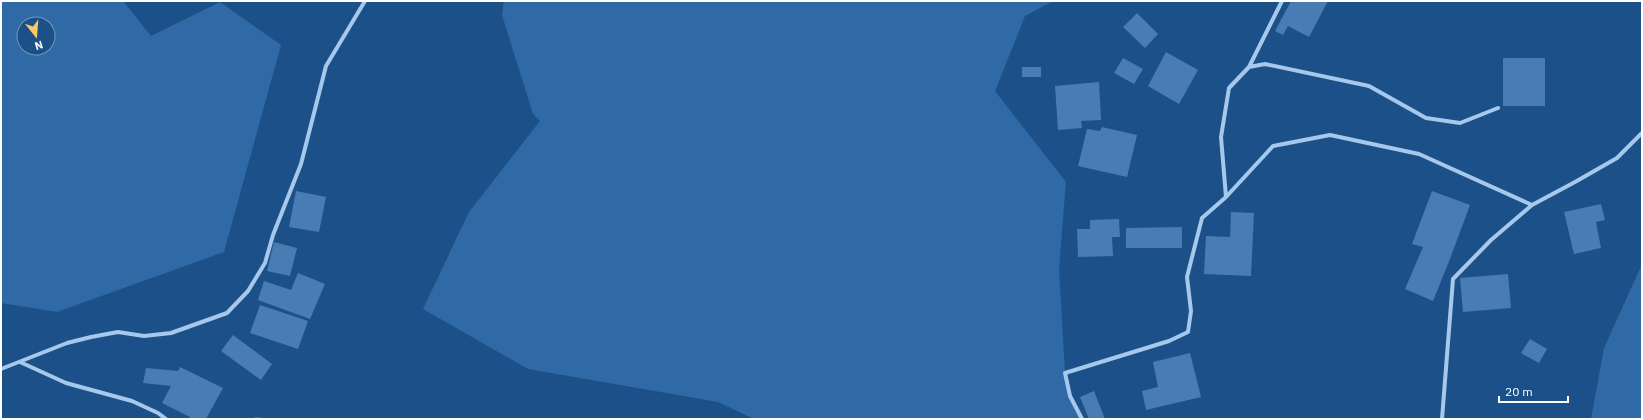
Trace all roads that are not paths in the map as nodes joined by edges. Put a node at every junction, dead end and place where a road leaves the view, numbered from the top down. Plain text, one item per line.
1 (364, 1) edge
2 (1282, 1) edge
3 (1249, 67) junction
4 (1498, 108) dead end
5 (1642, 133) edge
6 (1226, 197) junction
7 (1532, 205) junction
8 (20, 362) junction
9 (1, 369) edge
10 (166, 419) edge
11 (1082, 419) edge
12 (1442, 419) edge

1 - 8 street
2 - 3 street
3 - 4 street
3 - 6 street
5 - 7 street
6 - 7 street
6 - 11 street
7 - 12 street
8 - 9 street
8 - 10 street

